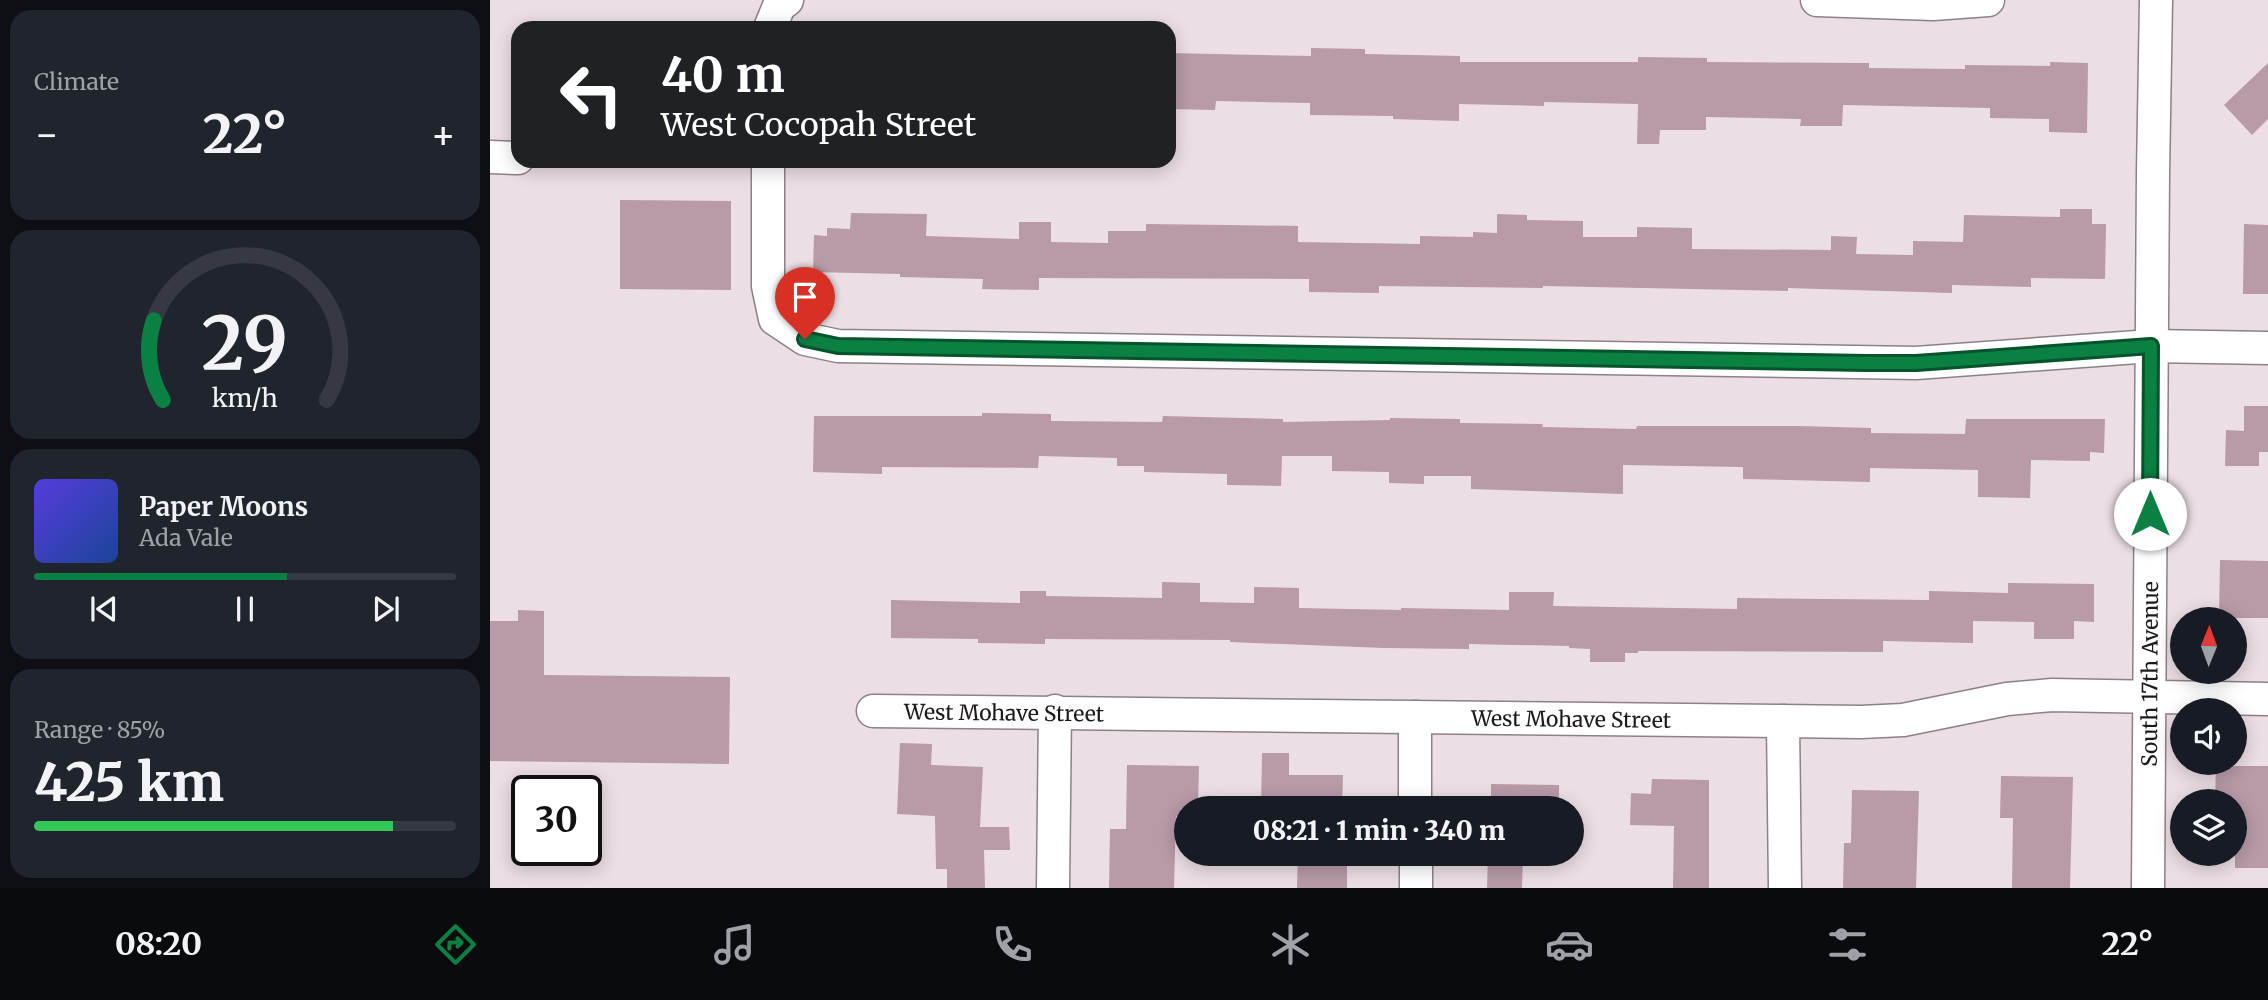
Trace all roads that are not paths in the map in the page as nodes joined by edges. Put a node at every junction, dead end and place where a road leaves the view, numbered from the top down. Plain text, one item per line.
1 (1817, 0) edge
2 (1987, 0) edge
3 (2157, 0) edge
4 (490, 157) edge
5 (511, 158) edge
6 (768, 168) edge
7 (2151, 346) junction
8 (2268, 348) edge
9 (2149, 696) junction
10 (2268, 699) edge
11 (873, 711) dead end
12 (1055, 711) junction
13 (1415, 717) junction
14 (1783, 721) junction
15 (1415, 796) edge
16 (1416, 866) edge
17 (1053, 888) edge
18 (1416, 888) edge
19 (1784, 888) edge
20 (2148, 888) edge

1 - 2 street
3 - 7 street, South 17th Avenue
4 - 5 street
6 - 7 street
7 - 8 street
7 - 9 street, South 17th Avenue
9 - 10 street, West Mohave Street
9 - 14 street, West Mohave Street
9 - 20 street, South 17th Avenue
11 - 12 street, West Mohave Street
12 - 13 street, West Mohave Street
12 - 17 street
13 - 14 street, West Mohave Street
13 - 15 street
14 - 19 street
16 - 18 street

